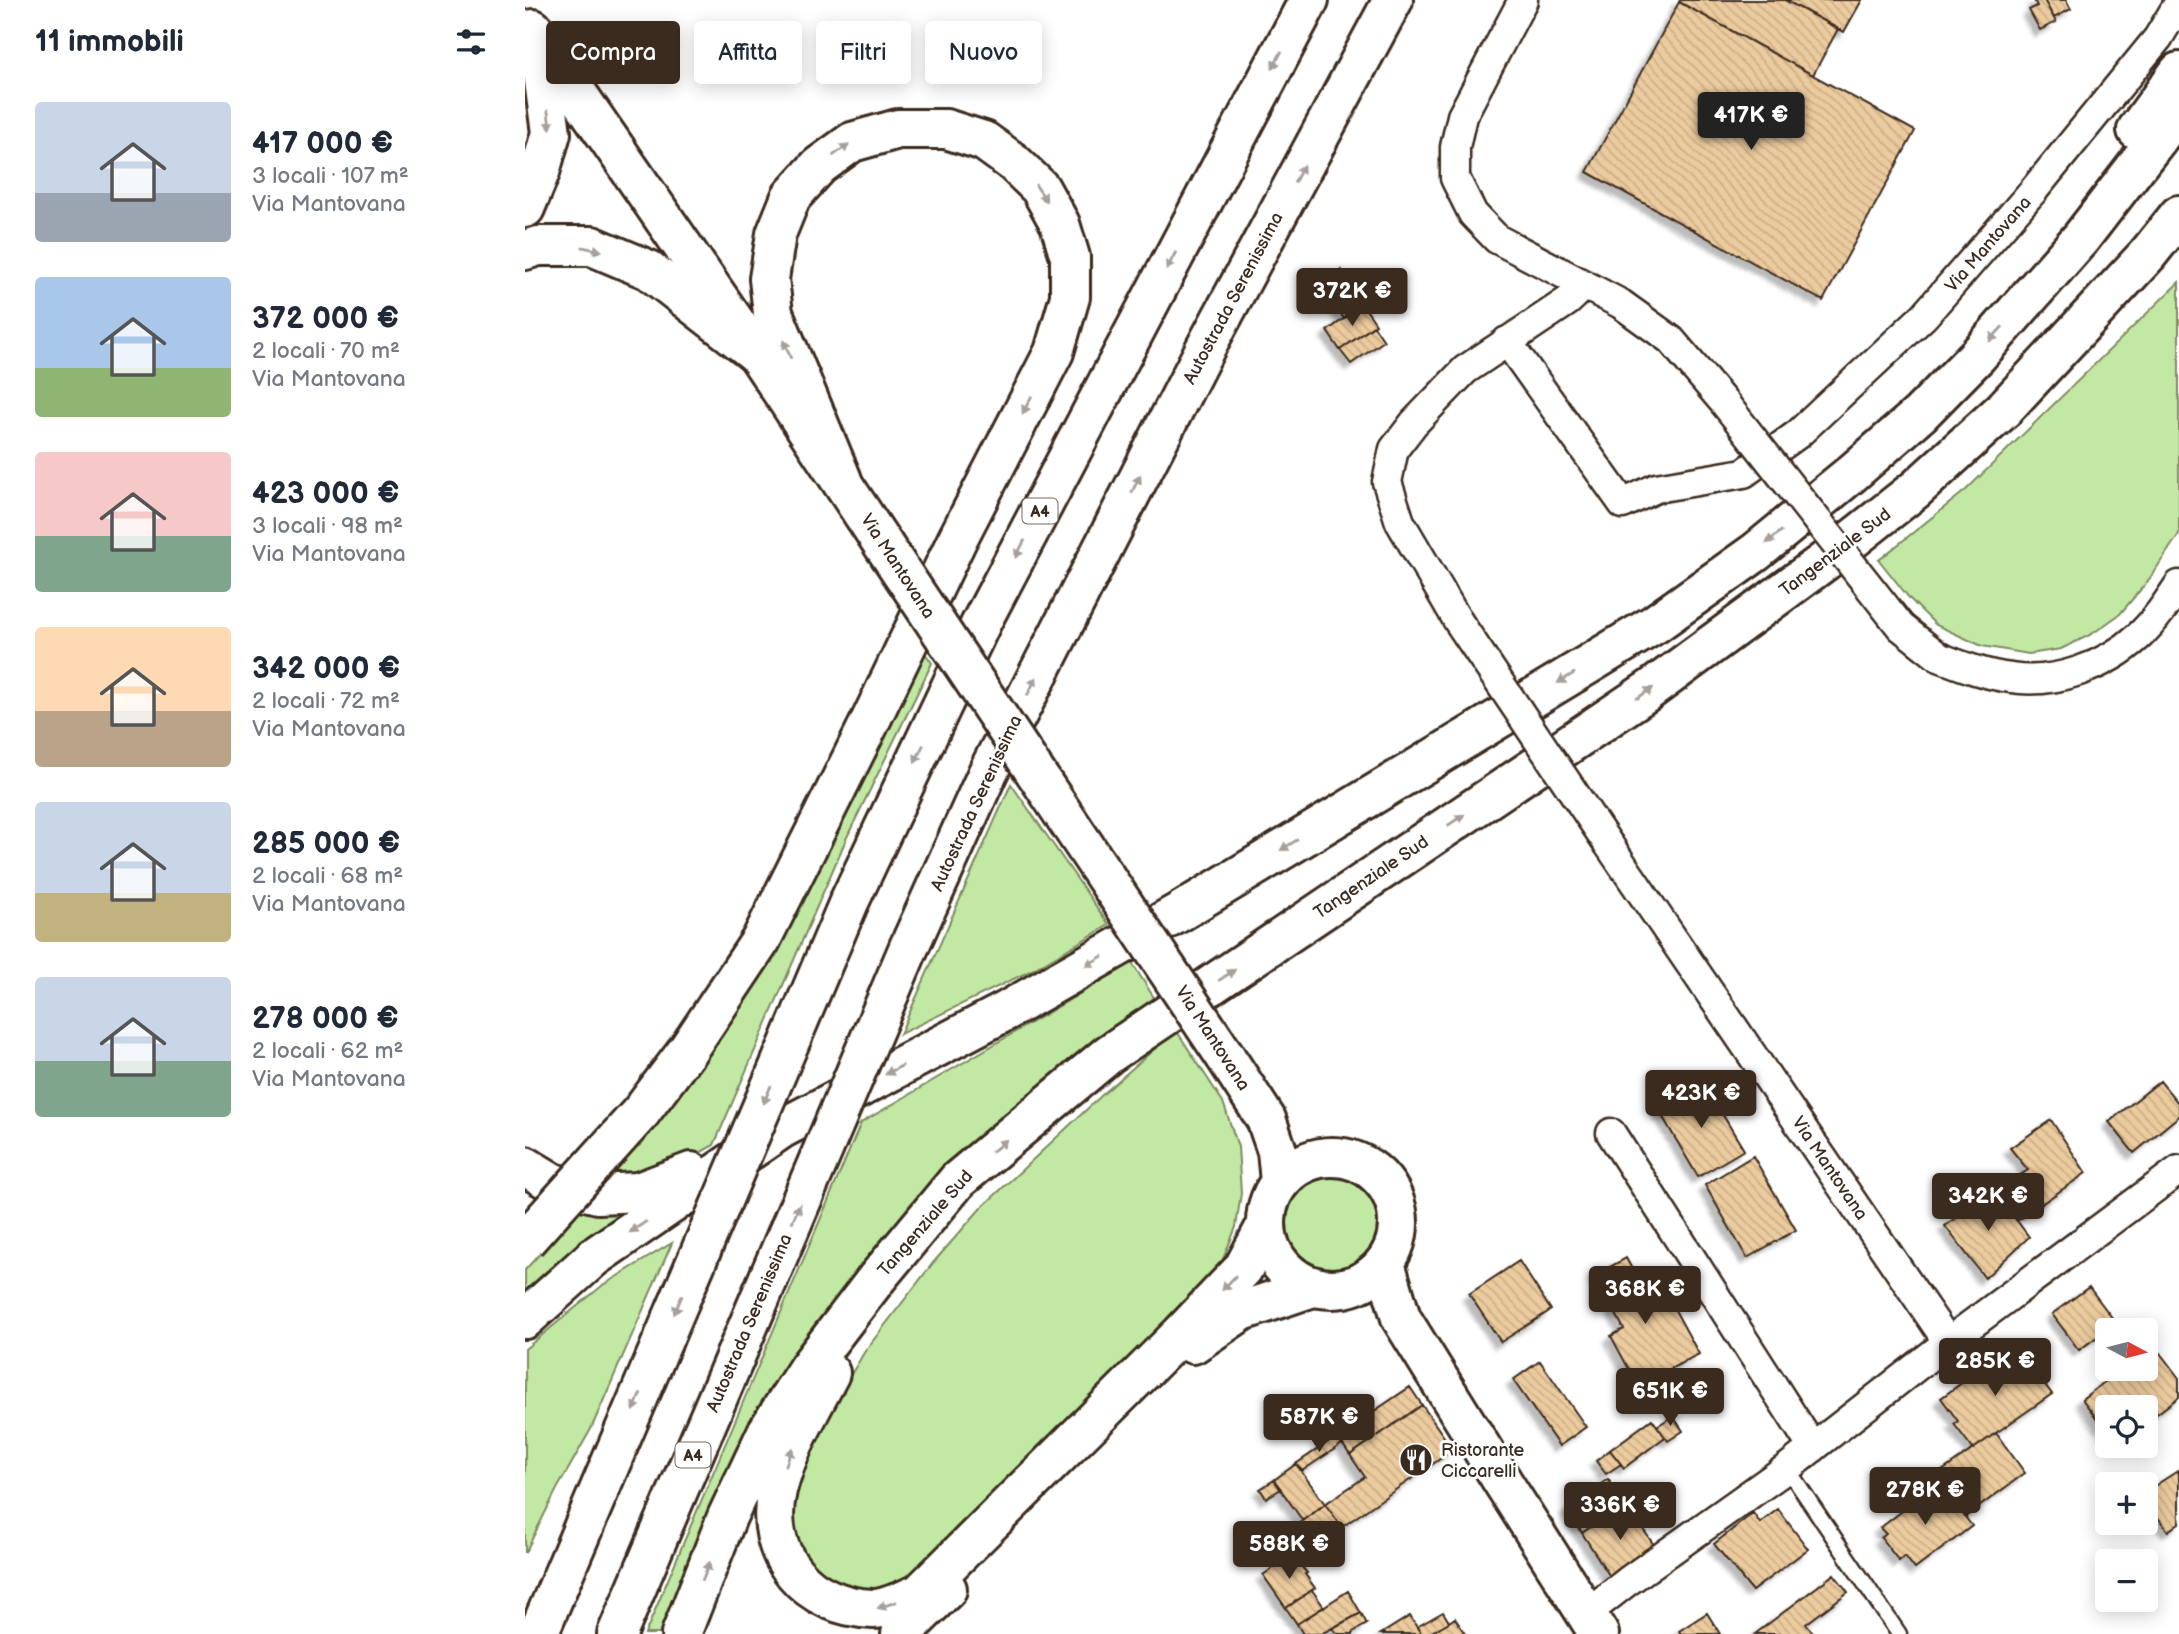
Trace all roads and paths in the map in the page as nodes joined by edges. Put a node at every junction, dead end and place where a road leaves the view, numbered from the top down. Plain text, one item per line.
1 (1310, 0) edge
2 (1393, 0) edge
3 (1523, 0) edge
4 (2179, 3) edge
5 (525, 18) edge
6 (525, 32) edge
7 (2179, 72) edge
8 (2179, 111) edge
9 (525, 208) edge
10 (2179, 215) edge
11 (525, 250) edge
12 (2179, 258) edge
13 (1585, 285) junction
14 (2025, 303) junction
15 (1507, 341) junction
16 (757, 354) junction
17 (842, 480) junction
18 (1916, 489) junction
19 (2179, 585) edge
20 (1266, 1119) junction
21 (781, 1129) junction
22 (1611, 1133) dead end
23 (1320, 1158) junction
24 (525, 1166) edge
25 (2179, 1170) edge
26 (1280, 1182) junction
27 (1266, 1226) junction
28 (525, 1241) edge
29 (1372, 1273) junction
30 (877, 1278) junction
31 (1313, 1287) junction
32 (525, 1319) edge
33 (1948, 1342) junction
34 (1813, 1448) junction
35 (1787, 1468) junction
36 (1593, 1624) edge
37 (538, 1634) edge
38 (617, 1634) edge
39 (681, 1634) edge
40 (901, 1634) edge
41 (1899, 1634) edge

1 -> 37 main road, A4, bridge
38 -> 2 main road, Autostrada Serenissima / A4, bridge
3 - 13 street
4 - 15 street, Via Mantovana
5 - 16 main road, Via Mantovana
6 -> 9 main road
7 - 14 main road
8 - 14 main road
10 - 18 main road, Tangenziale Sud
11 -> 16 main road
12 - 18 main road
13 - 15 street, Via Mantovana
13 - 19 street, bridge
14 -> 21 main road
15 - 33 street, Via Mantovana, bridge
16 - 17 main road, Via Mantovana
17 - 20 main road, Via Mantovana, bridge
17 -> 28 main road, bridge
30 -> 18 main road, Tangenziale Sud
20 - 23 main road, Via Mantovana
20 - 26 main road, Via Mantovana
21 - 24 main road
21 -> 32 main road
22 - 34 street
23 - 26 main road
23 - 29 main road, Via Mantovana
25 - 33 street
26 - 27 main road, Via Mantovana
27 -> 30 main road, Via Mantovana
27 - 31 main road
29 - 31 main road
29 - 36 main road
39 -> 30 main road, Tangenziale Sud
31 - 40 main road
33 - 34 street
34 - 35 street
35 - 36 street
35 - 41 lane

